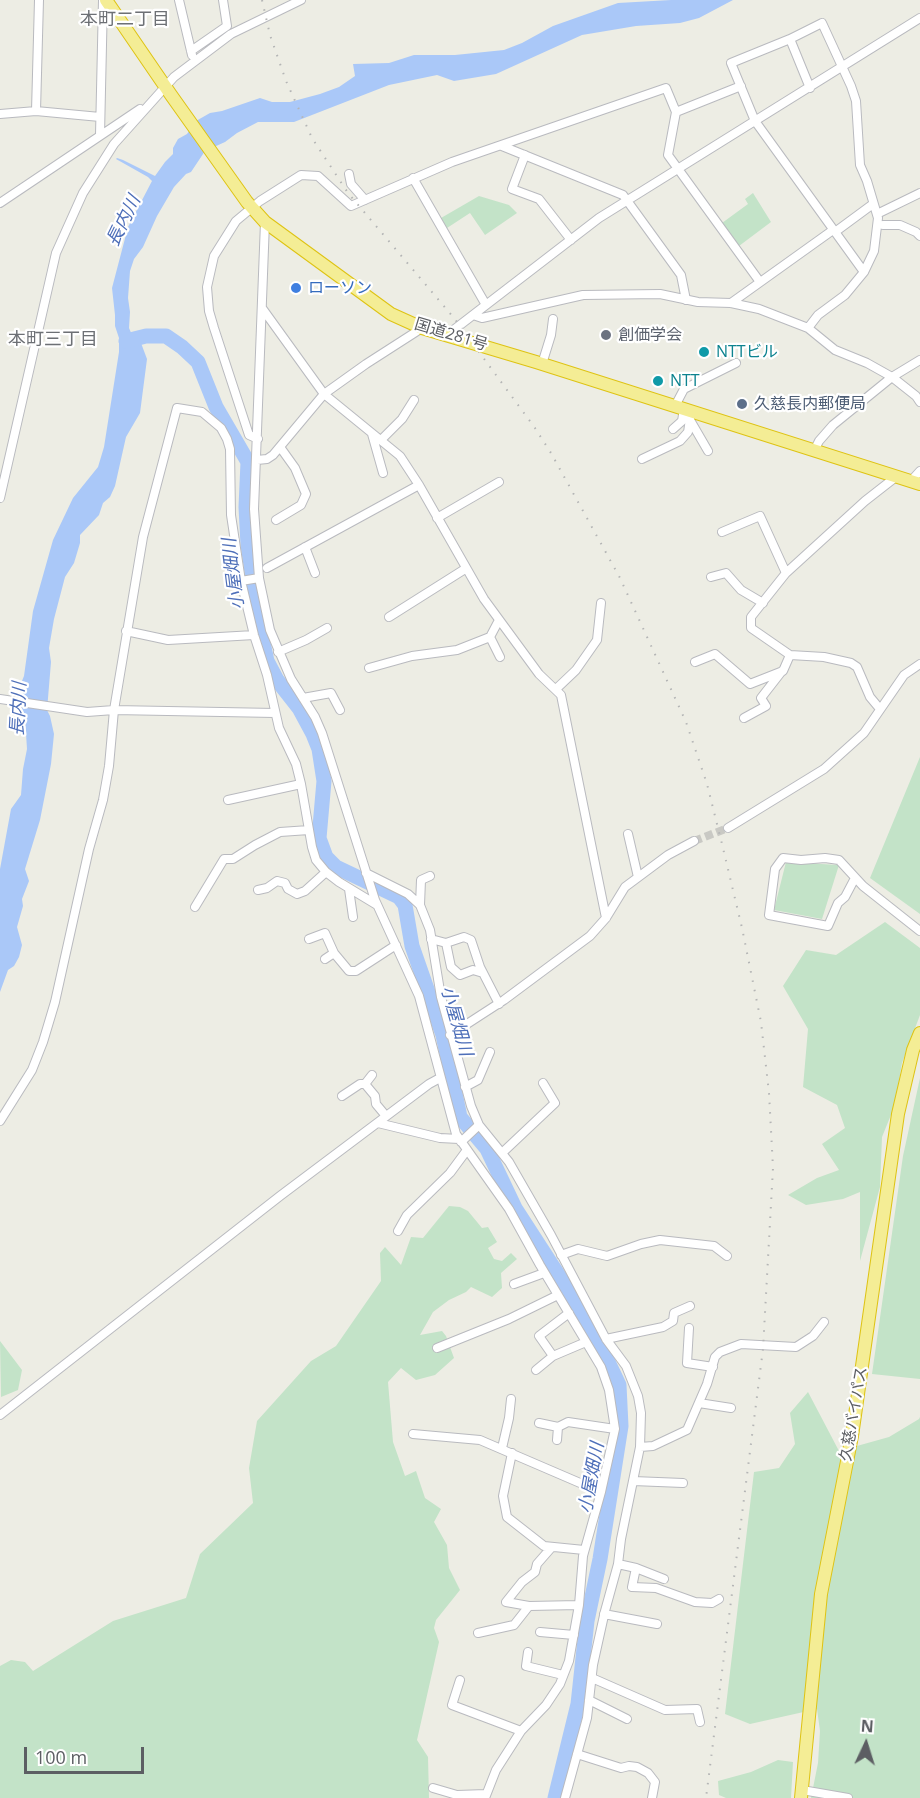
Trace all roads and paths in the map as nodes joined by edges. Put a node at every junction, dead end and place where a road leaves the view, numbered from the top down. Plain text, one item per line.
1 (39, 0) edge
2 (105, 0) edge
3 (179, 0) edge
4 (223, 0) edge
5 (301, 0) edge
6 (920, 18) edge
7 (790, 39) junction
8 (191, 51) junction
9 (194, 61) junction
10 (841, 68) junction
11 (741, 86) junction
12 (810, 88) junction
13 (168, 91) junction
14 (150, 102) junction
15 (36, 111) junction
16 (676, 112) junction
17 (0, 114) edge
18 (100, 117) junction
19 (755, 121) junction
20 (100, 135) junction
21 (502, 146) junction
22 (525, 155) junction
23 (679, 168) junction
24 (348, 174) dead end
25 (413, 178) junction
26 (920, 193) edge
27 (365, 200) junction
28 (627, 201) junction
29 (0, 203) edge
30 (873, 204) junction
31 (249, 205) junction
32 (877, 214) junction
33 (265, 222) junction
34 (883, 225) dead end
35 (834, 231) junction
36 (920, 236) edge
37 (571, 240) junction
38 (864, 272) junction
39 (760, 282) junction
40 (686, 300) junction
41 (731, 303) junction
42 (486, 305) junction
43 (262, 308) junction
44 (473, 315) junction
45 (553, 319) dead end
46 (422, 328) junction
47 (808, 328) junction
48 (447, 335) junction
49 (920, 360) edge
50 (736, 363) dead end
51 (542, 364) junction
52 (892, 377) junction
53 (324, 394) junction
54 (414, 400) dead end
55 (920, 402) edge
56 (683, 411) junction
57 (673, 429) dead end
58 (372, 434) junction
59 (258, 439) junction
60 (381, 440) junction
61 (280, 447) junction
62 (814, 451) junction
63 (708, 452) dead end
64 (642, 459) dead end
65 (257, 460) junction
66 (383, 473) dead end
67 (897, 476) junction
68 (917, 479) edge
69 (499, 482) dead end
70 (419, 484) junction
71 (0, 498) edge
72 (437, 518) junction
73 (276, 520) dead end
74 (722, 532) dead end
75 (304, 547) junction
76 (267, 568) dead end
77 (465, 569) junction
78 (315, 573) dead end
79 (786, 573) junction
80 (711, 578) dead end
81 (257, 579) junction
82 (242, 581) junction
83 (601, 603) dead end
84 (763, 603) junction
85 (389, 617) dead end
86 (499, 620) junction
87 (327, 628) dead end
88 (126, 631) junction
89 (254, 635) junction
90 (490, 637) junction
91 (278, 652) junction
92 (790, 654) junction
93 (500, 657) dead end
94 (695, 662) dead end
95 (920, 664) edge
96 (369, 668) dead end
97 (783, 670) junction
98 (556, 689) junction
99 (303, 698) junction
100 (0, 699) edge
101 (880, 709) junction
102 (114, 710) junction
103 (340, 710) dead end
104 (275, 713) junction
105 (744, 718) dead end
106 (301, 784) junction
107 (228, 800) dead end
108 (729, 828) tunnel mouth
109 (309, 830) junction
110 (628, 834) dead end
111 (694, 841) tunnel mouth
112 (326, 872) junction
113 (367, 875) junction
114 (430, 876) dead end
115 (638, 877) junction
116 (855, 878) junction
117 (350, 889) junction
118 (258, 890) dead end
119 (376, 902) junction
120 (420, 905) junction
121 (195, 907) dead end
122 (353, 917) dead end
123 (606, 918) junction
124 (920, 931) edge
125 (309, 939) dead end
126 (431, 939) junction
127 (446, 943) junction
128 (396, 945) junction
129 (334, 953) junction
130 (325, 959) dead end
131 (483, 973) junction
132 (498, 1004) junction
133 (920, 1033) edge
134 (450, 1035) junction
135 (490, 1052) dead end
136 (372, 1075) dead end
137 (440, 1078) junction
138 (543, 1083) dead end
139 (365, 1084) junction
140 (465, 1087) junction
141 (342, 1096) dead end
142 (386, 1116) junction
143 (0, 1122) edge
144 (378, 1123) junction
145 (478, 1127) junction
146 (462, 1140) junction
147 (467, 1150) junction
148 (502, 1153) junction
149 (398, 1231) dead end
150 (561, 1255) junction
151 (727, 1256) dead end
152 (544, 1273) junction
153 (514, 1284) dead end
154 (558, 1295) junction
155 (690, 1306) dead end
156 (569, 1313) junction
157 (824, 1322) dead end
158 (689, 1328) dead end
159 (606, 1339) junction
160 (586, 1342) junction
161 (437, 1348) dead end
162 (552, 1356) junction
163 (713, 1367) junction
164 (536, 1370) dead end
165 (511, 1400) dead end
166 (699, 1403) junction
167 (731, 1408) dead end
168 (0, 1415) edge
169 (539, 1423) dead end
170 (558, 1427) junction
171 (615, 1429) junction
172 (412, 1434) dead end
173 (557, 1440) dead end
174 (640, 1447) junction
175 (502, 1448) junction
176 (512, 1453) junction
177 (633, 1481) junction
178 (683, 1484) dead end
179 (601, 1492) junction
180 (551, 1548) junction
181 (584, 1550) junction
182 (618, 1564) junction
183 (636, 1568) junction
184 (663, 1580) dead end
185 (719, 1599) dead end
186 (579, 1605) junction
187 (529, 1606) junction
188 (604, 1614) junction
189 (657, 1623) dead end
190 (540, 1632) dead end
191 (478, 1633) dead end
192 (574, 1635) junction
193 (528, 1652) dead end
194 (563, 1675) junction
195 (592, 1678) junction
196 (460, 1680) dead end
197 (589, 1700) junction
198 (627, 1719) dead end
199 (700, 1722) dead end
200 (521, 1731) junction
201 (577, 1754) junction
202 (433, 1788) dead end
203 (802, 1794) edge
204 (485, 1796) edge
205 (565, 1798) edge
206 (652, 1798) edge
207 (848, 1798) edge

1 - 15 street
2 - 13 highway, 国道281号
2 - 18 street
3 - 8 street
4 - 8 street
5 - 9 street
6 - 10 street
7 - 10 street
7 - 11 street
7 - 12 street
8 - 9 street
9 - 13 street
10 - 12 street
10 - 30 street
11 - 16 street
11 - 19 street
12 - 19 street
13 - 14 street
13 - 31 highway, 国道281号
14 - 20 street
14 - 71 street
15 - 17 street
15 - 18 street
16 - 21 street
16 - 23 street
18 - 20 street
19 - 23 street
19 - 35 street
20 - 29 street
21 - 22 street
21 - 25 street
22 - 28 street
22 - 37 street
23 - 28 street
23 - 39 street
24 - 27 street
25 - 27 street
25 - 42 street
26 - 32 street
27 - 31 street
28 - 37 street
28 - 40 street
30 - 32 street
30 - 35 street
31 - 33 highway, 国道281号
31 - 59 street
32 - 38 street
33 - 43 street
33 - 46 highway, 国道281号
34 - 36 street
35 - 38 street
35 - 39 street
37 - 42 street
38 - 47 street
39 - 41 street
40 - 41 street
40 - 44 street
41 - 47 street
42 - 44 street
43 - 53 street
43 - 59 street
44 - 48 street
45 - 51 street
46 - 48 highway, 国道281号
46 - 53 street
47 - 52 street
48 - 51 highway, 国道281号
49 - 52 street
50 - 56 street
51 - 56 highway, 国道281号
52 - 55 street
52 - 62 street
53 - 58 street
53 - 61 street
54 - 60 street
56 - 57 street
56 - 62 highway, 国道281号
56 - 63 street
56 - 64 street
58 - 60 street
58 - 66 street
59 - 65 street
60 - 70 street
61 - 65 street
61 - 73 street
62 - 67 highway, 国道281号
65 - 81 street
67 - 68 highway, 国道281号
67 - 79 street
69 - 72 street
70 - 72 street
70 - 75 street
72 - 77 street
74 - 79 street
75 - 76 street
75 - 78 street
77 - 85 street
77 - 86 street
79 - 84 street
80 - 84 street
81 - 82 street
81 - 91 street
82 - 88 street
82 - 89 street
83 - 98 street
84 - 92 street
86 - 90 street
86 - 98 street
87 - 91 street
88 - 89 street
88 - 102 street
89 - 104 street
90 - 93 street
90 - 96 street
91 - 99 street
92 - 97 street
92 - 101 street
94 - 97 street
95 - 101 street
97 - 105 street
98 - 123 street
99 - 103 street
99 - 113 street
100 - 102 street
101 - 108 street
102 - 104 street
102 - 143 street
104 - 106 street
106 - 107 street
106 - 109 street
109 - 112 street
109 - 121 street
110 - 115 street
111 - 115 street
112 - 117 street
112 - 118 street
113 - 119 street
113 - 120 street
114 - 120 street
115 - 123 street
116 - 116 street
116 - 124 street
117 - 119 street
117 - 122 street
119 - 128 street
120 - 126 street
123 - 132 street
125 - 129 street
126 - 127 street
126 - 134 street
127 - 131 street
127 - 131 street
128 - 129 street
128 - 137 street
129 - 130 street
131 - 132 street
132 - 134 street
133 - 203 highway, 久慈バイパス
134 - 140 street
135 - 140 street
136 - 139 street
137 - 142 street
137 - 146 street
138 - 148 street
139 - 141 street
139 - 142 street
140 - 145 street
142 - 144 street
144 - 146 street
144 - 168 street
145 - 146 street
145 - 148 street
146 - 147 street
147 - 149 street
147 - 152 street
148 - 150 street
150 - 151 street
150 - 159 street
152 - 153 street
152 - 154 street
154 - 156 street
154 - 161 street
155 - 159 street
156 - 160 street
156 - 162 street
157 - 163 street
158 - 163 street
159 - 174 street
160 - 162 street
160 - 171 street
162 - 164 street
163 - 166 street
165 - 175 street
166 - 167 street
166 - 174 street
169 - 170 street
170 - 171 street
170 - 173 street
171 - 179 street
172 - 175 street
174 - 177 street
175 - 176 street
176 - 179 street
176 - 180 street
177 - 178 street
177 - 182 street
179 - 181 street
180 - 181 street
180 - 187 street
181 - 186 street
182 - 183 street
182 - 188 street
183 - 184 street
183 - 185 street
186 - 187 street
186 - 192 street
187 - 191 street
188 - 189 street
188 - 195 street
190 - 192 street
192 - 194 street
193 - 194 street
194 - 200 street
195 - 197 street
195 - 199 street
196 - 200 street
197 - 198 street
197 - 201 street
200 - 204 street
201 - 205 street
201 - 206 street
202 - 204 street
203 - 207 street

